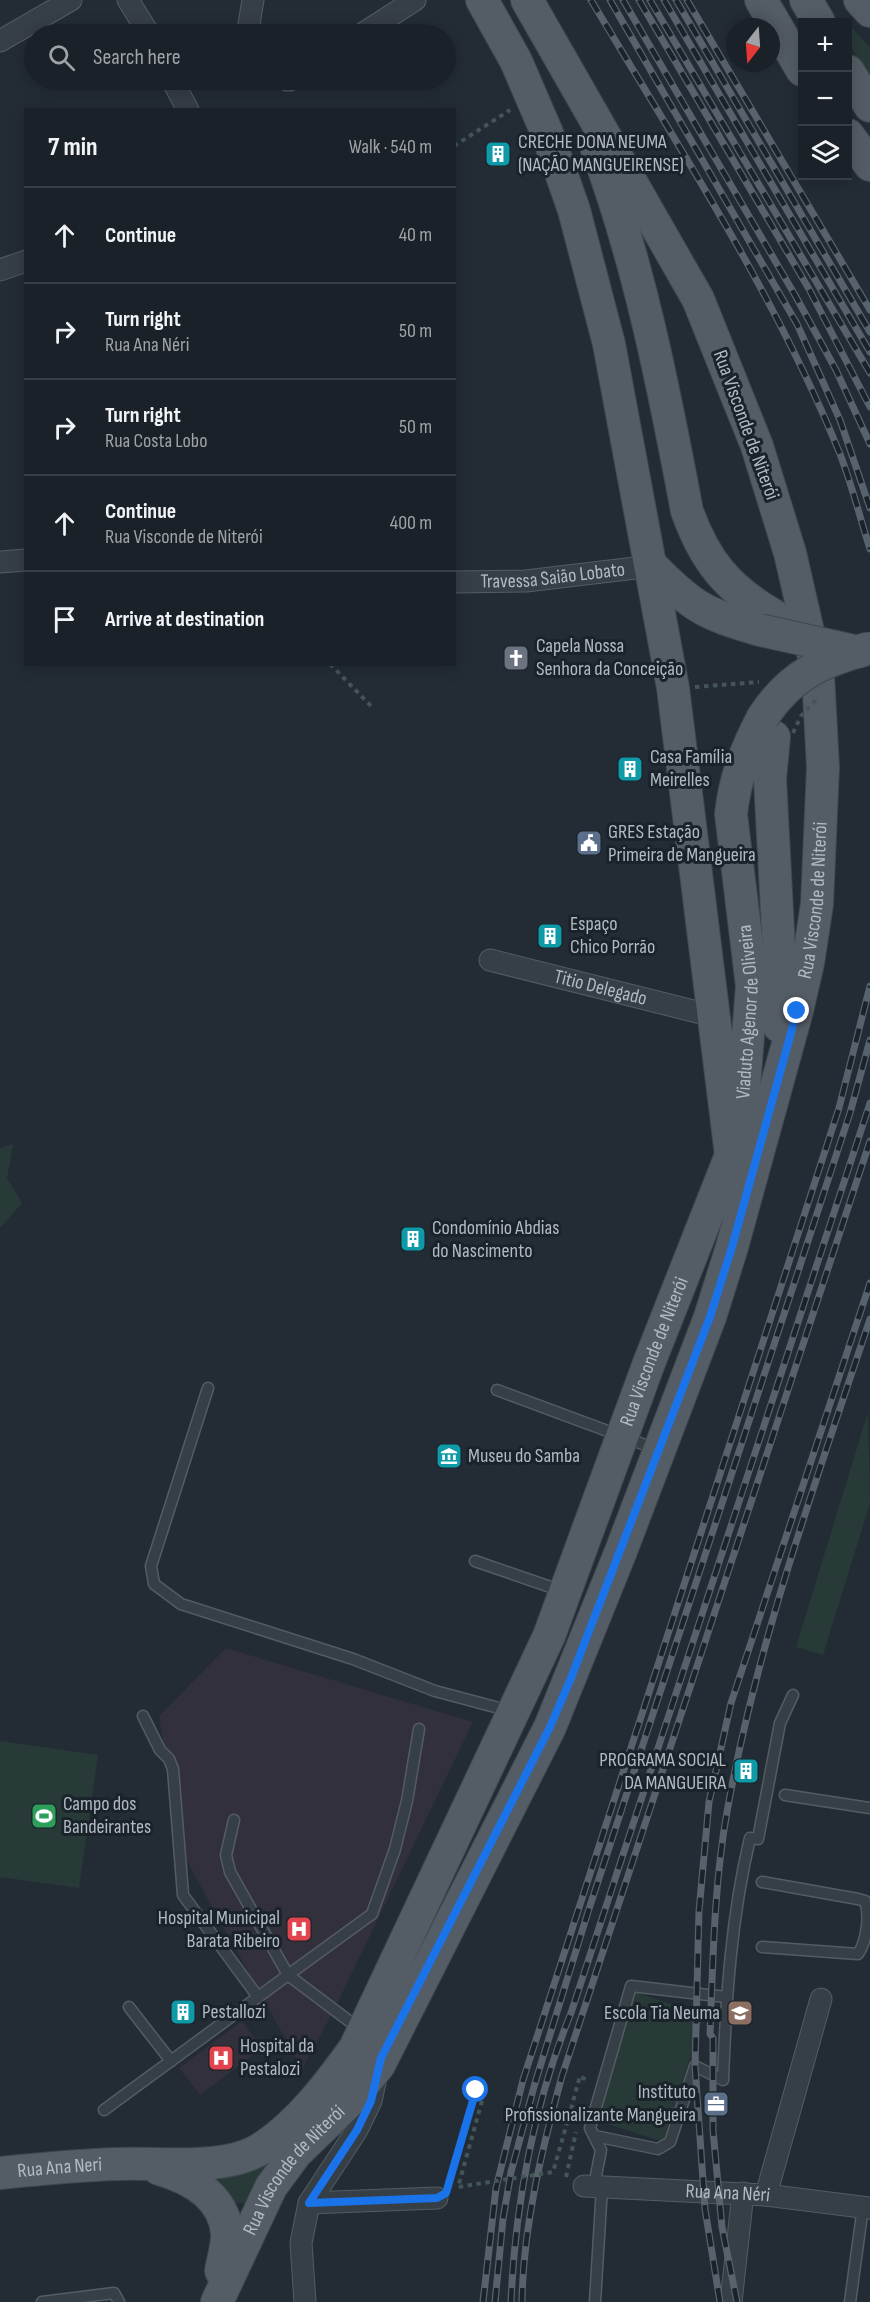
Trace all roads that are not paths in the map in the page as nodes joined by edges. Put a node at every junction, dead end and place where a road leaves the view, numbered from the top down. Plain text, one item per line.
1 (71, 0) edge
2 (128, 0) edge
3 (253, 0) edge
4 (415, 0) edge
5 (482, 0) edge
6 (526, 0) edge
7 (761, 0) edge
8 (806, 0) edge
9 (860, 0) edge
10 (870, 11) edge
11 (817, 18) edge
12 (29, 24) edge
13 (143, 24) edge
14 (249, 24) edge
15 (378, 24) edge
16 (24, 27) edge
17 (0, 41) edge
18 (798, 63) edge
19 (849, 72) edge
20 (572, 82) junction
21 (177, 90) edge
22 (870, 106) edge
23 (187, 108) edge
24 (852, 140) edge
25 (870, 165) edge
26 (24, 262) edge
27 (0, 270) edge
28 (24, 560) edge
29 (0, 562) edge
30 (652, 566) junction
31 (456, 582) edge
32 (870, 646) edge
33 (870, 655) edge
34 (870, 660) edge
35 (490, 960) dead end
36 (713, 1016) junction
37 (776, 1089) junction
38 (731, 1155) junction
39 (208, 1388) dead end
40 (497, 1390) dead end
41 (622, 1438) junction
42 (659, 1450) junction
43 (475, 1561) dead end
44 (565, 1592) junction
45 (538, 1660) junction
46 (571, 1678) junction
47 (793, 1695) dead end
48 (513, 1712) junction
49 (143, 1716) dead end
50 (550, 1727) junction
51 (419, 1729) dead end
52 (785, 1795) dead end
53 (870, 1808) edge
54 (234, 1820) dead end
55 (762, 1882) dead end
56 (868, 1932) edge
57 (762, 1947) dead end
58 (288, 1975) junction
59 (258, 1997) junction
60 (726, 1997) junction
61 (821, 1999) dead end
62 (129, 2007) dead end
63 (376, 2043) junction
64 (171, 2061) junction
65 (104, 2110) dead end
66 (595, 2136) junction
67 (119, 2164) junction
68 (0, 2174) edge
69 (593, 2186) junction
70 (743, 2193) junction
71 (766, 2195) junction
72 (437, 2198) road end
73 (309, 2203) junction
74 (866, 2207) edge
75 (42, 2302) edge
76 (119, 2302) edge
77 (216, 2302) edge
78 (305, 2302) edge
79 (595, 2302) edge
80 (731, 2302) edge
81 (850, 2302) edge

1 - 12 street
2 - 13 street
3 - 14 street
4 - 15 street
5 - 30 main road, Rua Visconde de Niterói
6 - 20 main road, Rua Visconde de Niterói
7 - 18 main road
8 - 11 main road
9 - 10 main road
16 - 17 street
19 - 22 main road
20 - 32 main road
20 - 37 main road, Rua Visconde de Niterói
21 - 23 street
24 - 25 main road
26 - 27 street
28 - 29 street
30 - 31 street, Travessa Saião Lobato
30 - 33 main road, bridge
30 - 36 main road, Rua Visconde de Niterói
32 - 38 main road, Viaduto Agenor de Oliveira, bridge
34 - 37 main road, Viaduto Agenor de Oliveira
35 - 36 street, Titio Delegado
36 - 38 main road, Rua Visconde de Niterói
37 - 42 main road, Rua Visconde de Niterói
38 - 41 main road, Rua Visconde de Niterói
39 - 48 lane
40 - 41 lane
41 - 42 lane
41 - 44 main road, Rua Visconde de Niterói
42 - 46 main road, Rua Visconde de Niterói
43 - 44 lane
44 - 45 main road, Rua Visconde de Niterói
45 - 46 main road
45 - 48 main road, Rua Visconde de Niterói
46 - 50 main road, Rua Visconde de Niterói
47 - 60 lane
48 - 50 main road
48 - 63 main road, Rua Visconde de Niterói
49 - 59 lane
50 - 63 main road, Rua Visconde de Niterói
51 - 58 lane
52 - 53 lane
54 - 58 lane
55 - 56 lane
56 - 57 lane
58 - 59 lane
58 - 63 lane
59 - 64 lane
60 - 66 lane
60 - 66 lane
61 - 71 street
62 - 64 lane
63 - 67 main road, Rua Visconde de Niterói
63 - 73 street
63 - 77 main road, Rua Visconde de Niterói
64 - 65 lane
66 - 69 lane
67 - 68 main road, Rua Ana Neri
67 - 77 main road
69 - 70 street, Rua Ana Néri
69 - 79 lane
70 - 71 street, Rua Ana Néri
70 - 80 street
71 - 74 street, Rua Ana Néri
72 - 73 street
73 - 78 street
74 - 81 lane
75 - 76 lane

